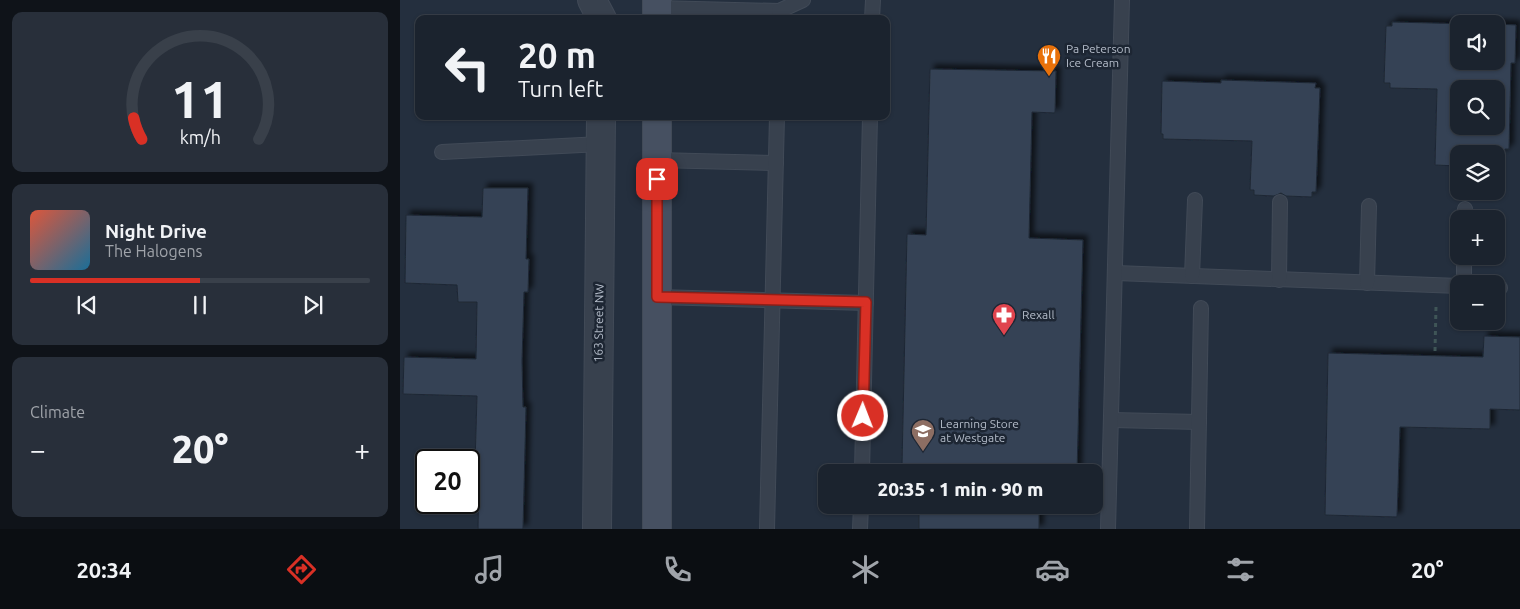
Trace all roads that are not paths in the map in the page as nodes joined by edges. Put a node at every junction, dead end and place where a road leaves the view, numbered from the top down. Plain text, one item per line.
1 (592, 0) edge
2 (803, 0) edge
3 (873, 0) edge
4 (1122, 0) edge
5 (657, 5) edge
6 (600, 15) edge
7 (779, 15) edge
8 (872, 15) edge
9 (602, 120) edge
10 (657, 120) edge
11 (777, 120) edge
12 (870, 120) edge
13 (601, 144) junction
14 (442, 152) dead end
15 (657, 160) junction
16 (776, 163) junction
17 (1195, 200) dead end
18 (1280, 202) dead end
19 (1369, 206) dead end
20 (1116, 273) junction
21 (1192, 276) junction
22 (1279, 280) junction
23 (1367, 283) junction
24 (1450, 286) edge
25 (657, 297) junction
26 (773, 300) junction
27 (866, 302) junction
28 (1201, 308) dead end
29 (1112, 420) junction
30 (1199, 422) junction
31 (862, 464) edge
32 (861, 514) edge
33 (597, 529) edge
34 (657, 529) edge
35 (767, 529) edge
36 (860, 529) edge
37 (1108, 529) edge
38 (1197, 529) edge

1 - 6 street
2 - 7 lane
3 - 8 lane
4 - 20 lane
5 - 7 lane
9 - 13 street, 163 Street NW
10 - 15 main road
11 - 16 lane
12 - 27 lane
13 - 14 lane
13 - 33 street, 163 Street NW
15 - 16 lane
15 - 25 main road
16 - 26 lane
17 - 21 lane
18 - 22 lane
19 - 23 lane
20 - 21 lane
20 - 29 lane
21 - 22 lane
22 - 23 lane
23 - 24 lane
25 - 26 lane
25 - 34 main road
26 - 27 lane
26 - 35 lane
27 - 31 lane
28 - 30 lane
29 - 30 lane
29 - 37 lane
30 - 38 lane
32 - 36 lane

